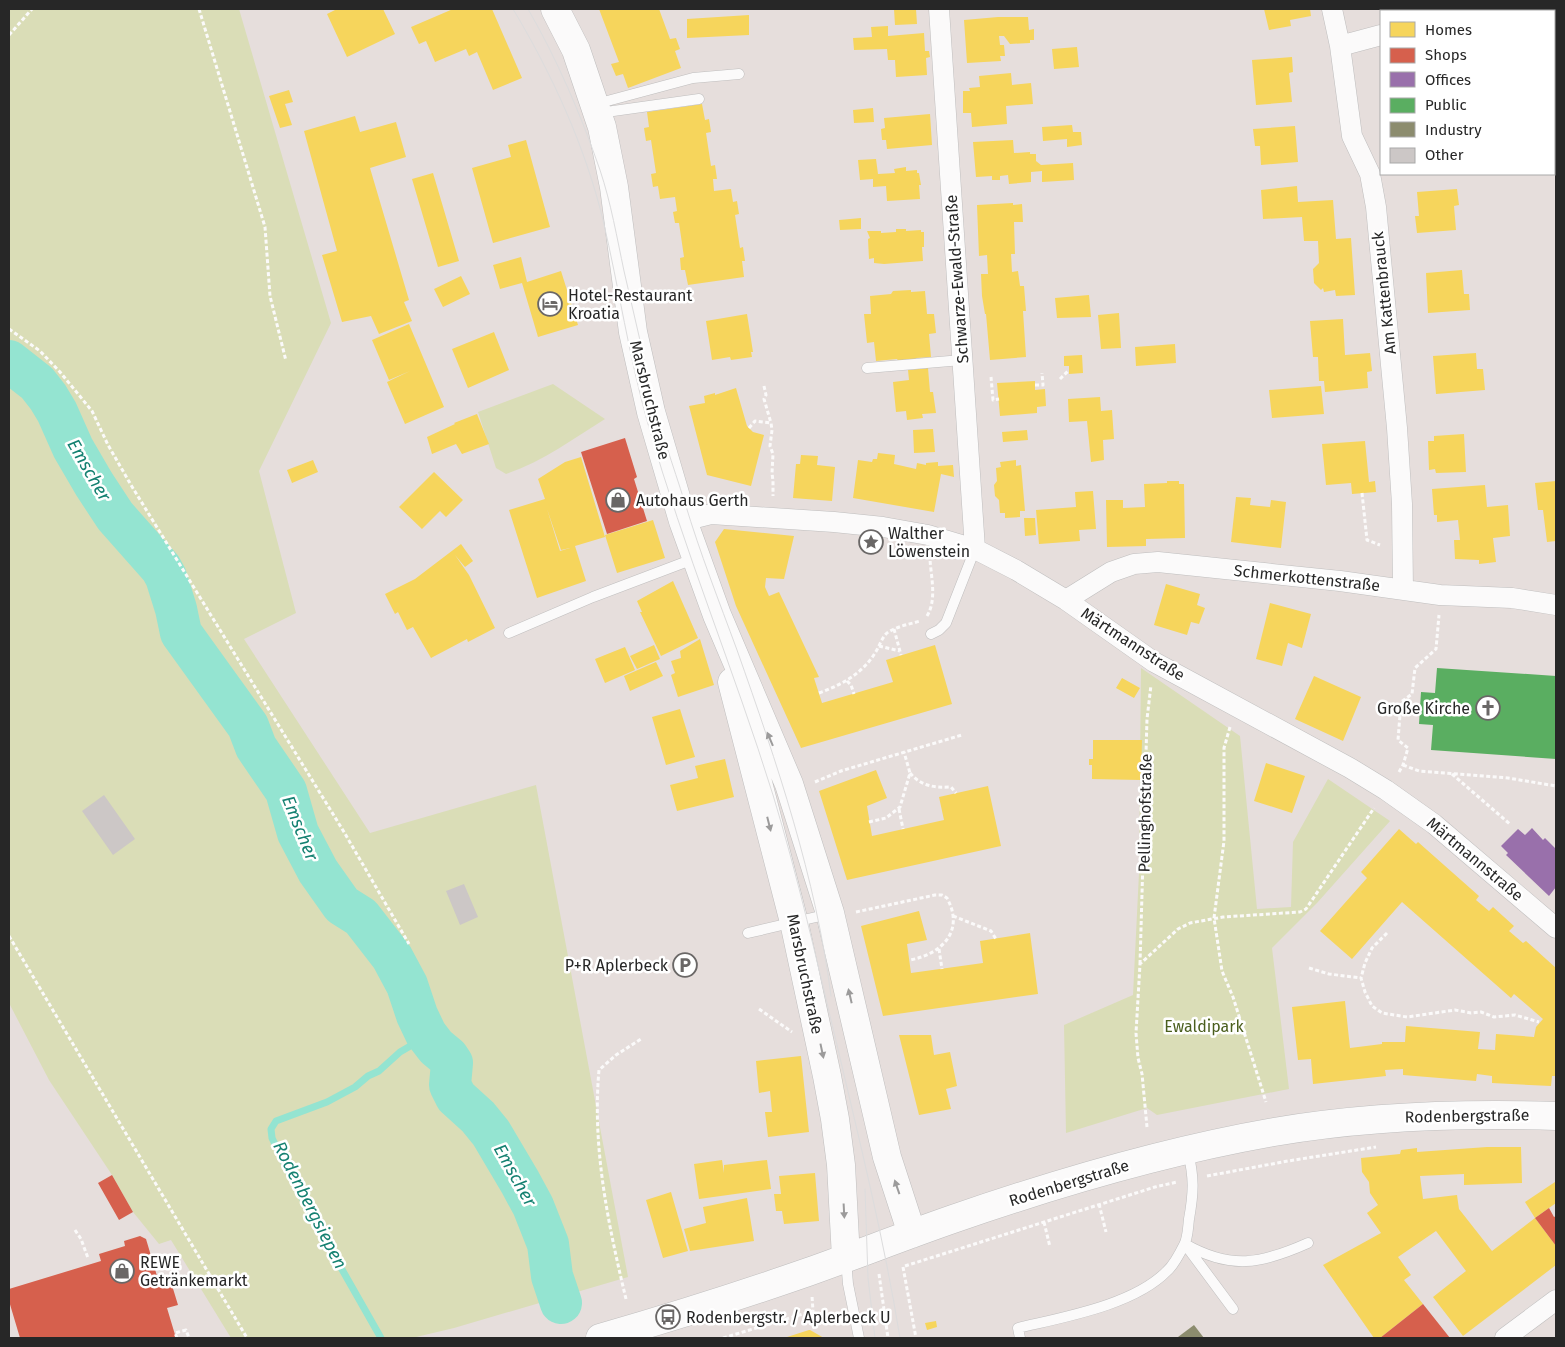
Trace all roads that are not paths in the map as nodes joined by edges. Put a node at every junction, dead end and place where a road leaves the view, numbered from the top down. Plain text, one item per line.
1 (555, 9) edge
2 (939, 9) edge
3 (1332, 9) edge
4 (1380, 35) edge
5 (1340, 46) junction
6 (739, 74) dead end
7 (699, 98) dead end
8 (596, 109) junction
9 (962, 360) junction
10 (867, 368) dead end
11 (683, 521) junction
12 (974, 550) junction
13 (697, 558) junction
14 (1403, 589) junction
15 (1066, 600) junction
16 (1556, 605) edge
17 (717, 615) junction
18 (510, 633) dead end
19 (930, 634) dead end
20 (830, 916) junction
21 (794, 922) junction
22 (1556, 928) edge
23 (748, 934) dead end
24 (1556, 1116) edge
25 (1188, 1150) junction
26 (912, 1234) junction
27 (1308, 1243) dead end
28 (1185, 1244) junction
29 (847, 1271) junction
30 (1556, 1300) edge
31 (1233, 1309) dead end
32 (600, 1338) edge
33 (859, 1338) edge
34 (1020, 1338) edge
35 (1505, 1338) edge

1 - 8 street, Marsbruchstraße
2 - 9 street, Schwarze-Ewald-Straße
3 - 5 street, Am Kattenbrauck
4 - 5 street
5 - 14 street, Am Kattenbrauck
6 - 8 lane
7 - 8 lane
8 - 11 street, Marsbruchstraße
9 - 10 lane
9 - 12 street, Schwarze-Ewald-Straße
11 - 12 street, Märtmannstraße
11 - 13 street, Marsbruchstraße
12 - 15 street, Märtmannstraße
12 - 19 lane
13 - 17 street, Marsbruchstraße
13 - 18 lane
14 - 15 street, Schmerkottenstraße
14 - 16 street, Schmerkottenstraße
15 - 22 street, Märtmannstraße
20 -> 17 street, Marsbruchstraße
17 -> 21 street, Marsbruchstraße
20 - 21 lane
26 -> 20 street, Marsbruchstraße
21 - 23 lane
21 -> 29 street, Marsbruchstraße
24 - 25 street, Rodenbergstraße
25 - 26 street, Rodenbergstraße
25 - 28 lane
26 - 29 street, Rodenbergstraße
27 - 28 lane
28 - 31 lane
28 - 34 lane
29 - 32 street, Rodenbergstraße
29 - 33 lane, Marsbruchstraße
30 - 35 street

